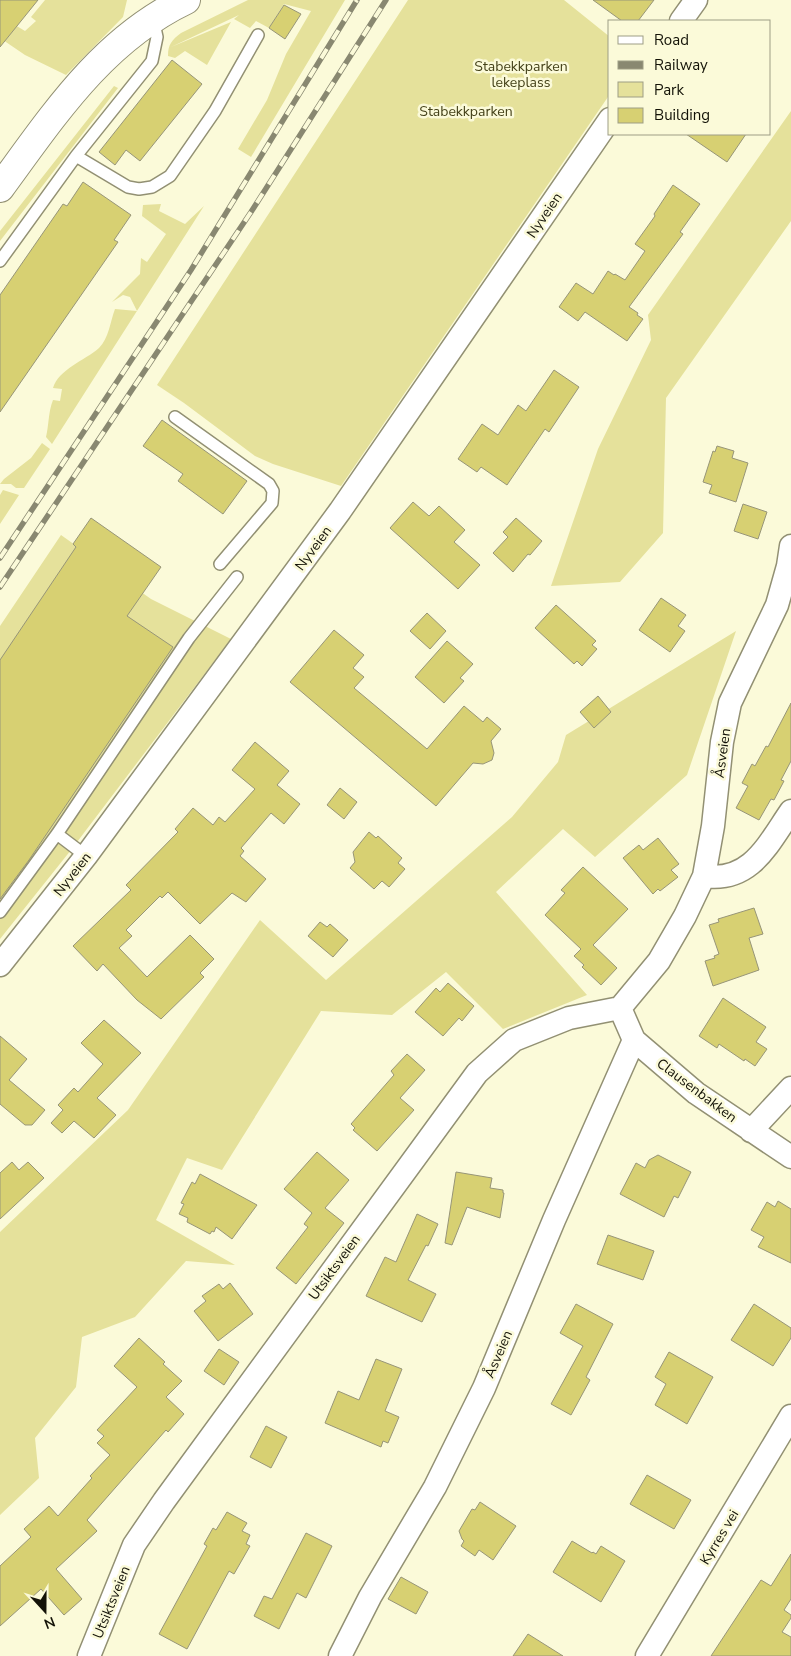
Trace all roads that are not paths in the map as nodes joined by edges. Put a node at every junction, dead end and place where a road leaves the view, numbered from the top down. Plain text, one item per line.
1 (186, 0) edge
2 (696, 0) edge
3 (153, 18) junction
4 (682, 20) edge
5 (258, 35) dead end
6 (608, 122) edge
7 (76, 156) junction
8 (0, 188) edge
9 (0, 261) edge
10 (175, 417) dead end
11 (791, 546) edge
12 (220, 564) dead end
13 (237, 577) dead end
14 (791, 811) edge
15 (57, 834) junction
16 (86, 856) junction
17 (704, 876) junction
18 (0, 912) edge
19 (0, 965) edge
20 (620, 1008) junction
21 (634, 1040) junction
22 (791, 1088) edge
23 (751, 1131) junction
24 (791, 1157) edge
25 (791, 1416) edge
26 (89, 1656) edge
27 (340, 1656) edge
28 (646, 1656) edge

1 - 3 main road
2 - 4 street
3 - 7 lane
3 - 8 main road
5 - 7 lane
6 - 16 street, Nyveien
7 - 9 lane
10 - 12 lane
11 - 17 street, Åsveien
13 - 15 lane
14 - 17 street
15 - 16 lane
15 - 18 lane
16 - 19 street, Nyveien
17 - 20 street, Åsveien
20 - 21 street, Clausenbakken
20 - 26 street, Utsiktsveien
21 - 23 street, Clausenbakken
21 - 27 street, Åsveien
22 - 23 street
23 - 24 street, Clausenbakken
25 - 28 street, Kyrres vei

